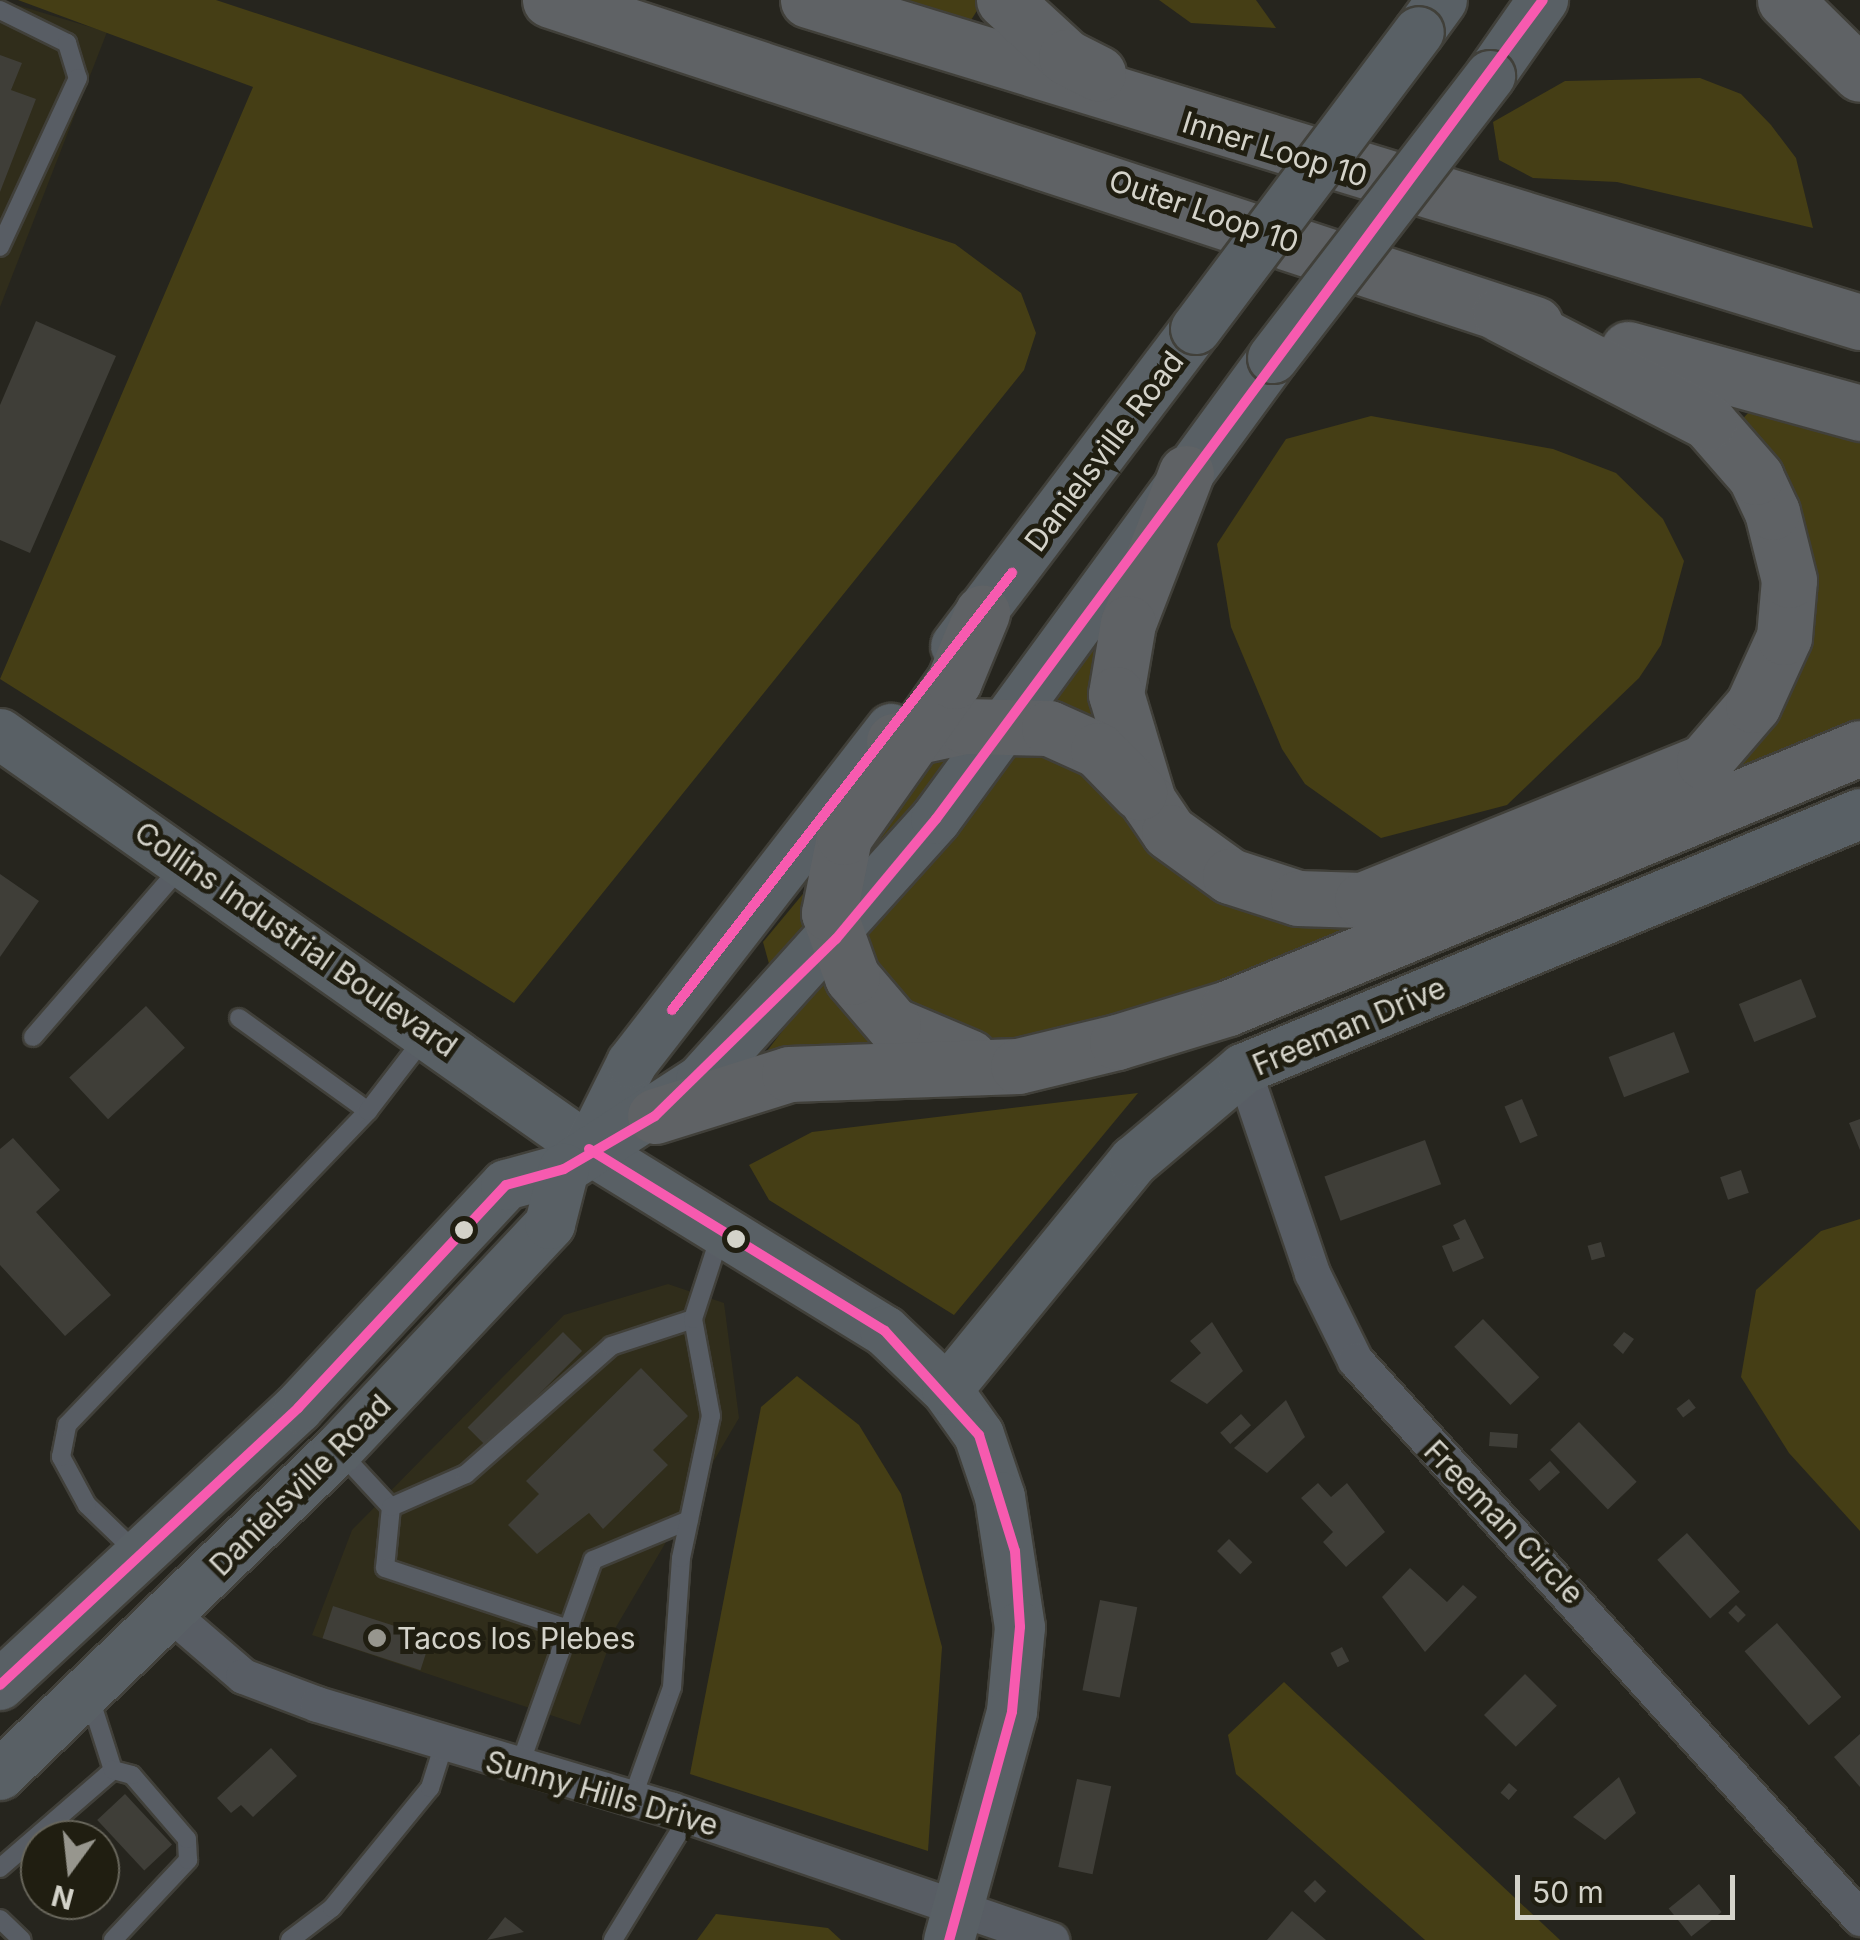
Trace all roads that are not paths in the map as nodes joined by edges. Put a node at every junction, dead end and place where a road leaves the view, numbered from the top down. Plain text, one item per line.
1 (550, 0) edge
2 (808, 0) edge
3 (1004, 0) edge
4 (1543, 0) edge
5 (1785, 0) edge
6 (0, 10) edge
7 (1431, 16) edge
8 (1860, 74) edge
9 (1222, 132) junction
10 (0, 247) edge
11 (1500, 314) junction
12 (1860, 322) edge
13 (1860, 413) edge
14 (1186, 473) junction
15 (982, 613) joint
16 (1006, 722) junction
17 (0, 734) edge
18 (896, 741) junction
19 (1860, 748) edge
20 (1148, 801) junction
21 (1860, 814) edge
22 (188, 859) junction
23 (836, 938) junction
24 (239, 1018) dead end
25 (428, 1032) junction
26 (33, 1037) dead end
27 (1018, 1066) junction
28 (1243, 1070) junction
29 (368, 1111) junction
30 (655, 1116) junction
31 (576, 1159) junction
32 (722, 1230) junction
33 (693, 1319) junction
34 (947, 1390) junction
35 (338, 1450) junction
36 (391, 1507) junction
37 (689, 1520) junction
38 (143, 1559) junction
39 (171, 1614) junction
40 (568, 1629) junction
41 (0, 1685) edge
42 (88, 1692) junction
43 (443, 1747) junction
44 (519, 1768) junction
45 (113, 1770) junction
46 (0, 1776) edge
47 (632, 1799) junction
48 (689, 1816) junction
49 (0, 1868) edge
50 (1860, 1918) edge
51 (0, 1919) edge
52 (955, 1924) edge
53 (22, 1940) edge
54 (112, 1940) edge
55 (290, 1940) edge
56 (613, 1940) edge
57 (1050, 1940) edge

1 - 11 highway, Outer Loop 10
2 - 9 highway, Inner Loop 10
3 - 9 highway
4 - 14 main road, Danielsville Road, bridge
5 - 8 highway
6 - 10 lane
7 - 15 main road, Danielsville Road, bridge
9 - 12 highway, Inner Loop 10
11 - 13 highway, Outer Loop 10
11 - 20 highway
14 - 16 main road, Danielsville Road
14 - 20 highway
15 - 18 highway
16 - 18 highway
16 - 20 highway
16 - 23 main road, Danielsville Road
17 - 22 main road, Collins Industrial Boulevard
18 - 23 highway
18 - 31 main road, Danielsville Road
19 - 27 highway
21 - 28 main road, Freeman Drive
22 - 25 main road, Collins Industrial Boulevard
22 - 26 lane
23 - 27 highway
23 - 30 main road, Danielsville Road
24 - 29 lane
25 - 29 lane
25 - 31 main road, Collins Industrial Boulevard
27 - 30 highway
28 - 34 main road, Freeman Drive
28 - 50 street, Freeman Circle
29 - 38 lane
30 - 31 main road, Danielsville Road
31 - 32 main road
31 - 35 main road, Danielsville Road
31 - 38 main road, Danielsville Road
32 - 33 lane
32 - 34 main road
33 - 36 lane
33 - 37 lane
34 - 52 main road
35 - 36 lane
35 - 39 main road, Danielsville Road
36 - 40 lane
37 - 40 lane
37 - 47 lane
38 - 41 main road, Danielsville Road
39 - 42 main road, Danielsville Road
39 - 43 street, Sunny Hills Drive
40 - 44 lane
42 - 45 lane
42 - 46 main road, Danielsville Road
43 - 44 street, Sunny Hills Drive
43 - 55 lane
44 - 47 street, Sunny Hills Drive
45 - 49 lane
45 - 54 lane
47 - 48 street, Sunny Hills Drive
48 - 52 street, Sunny Hills Drive
48 - 56 lane
51 - 53 lane
52 - 57 street, Sunny Hills Drive

